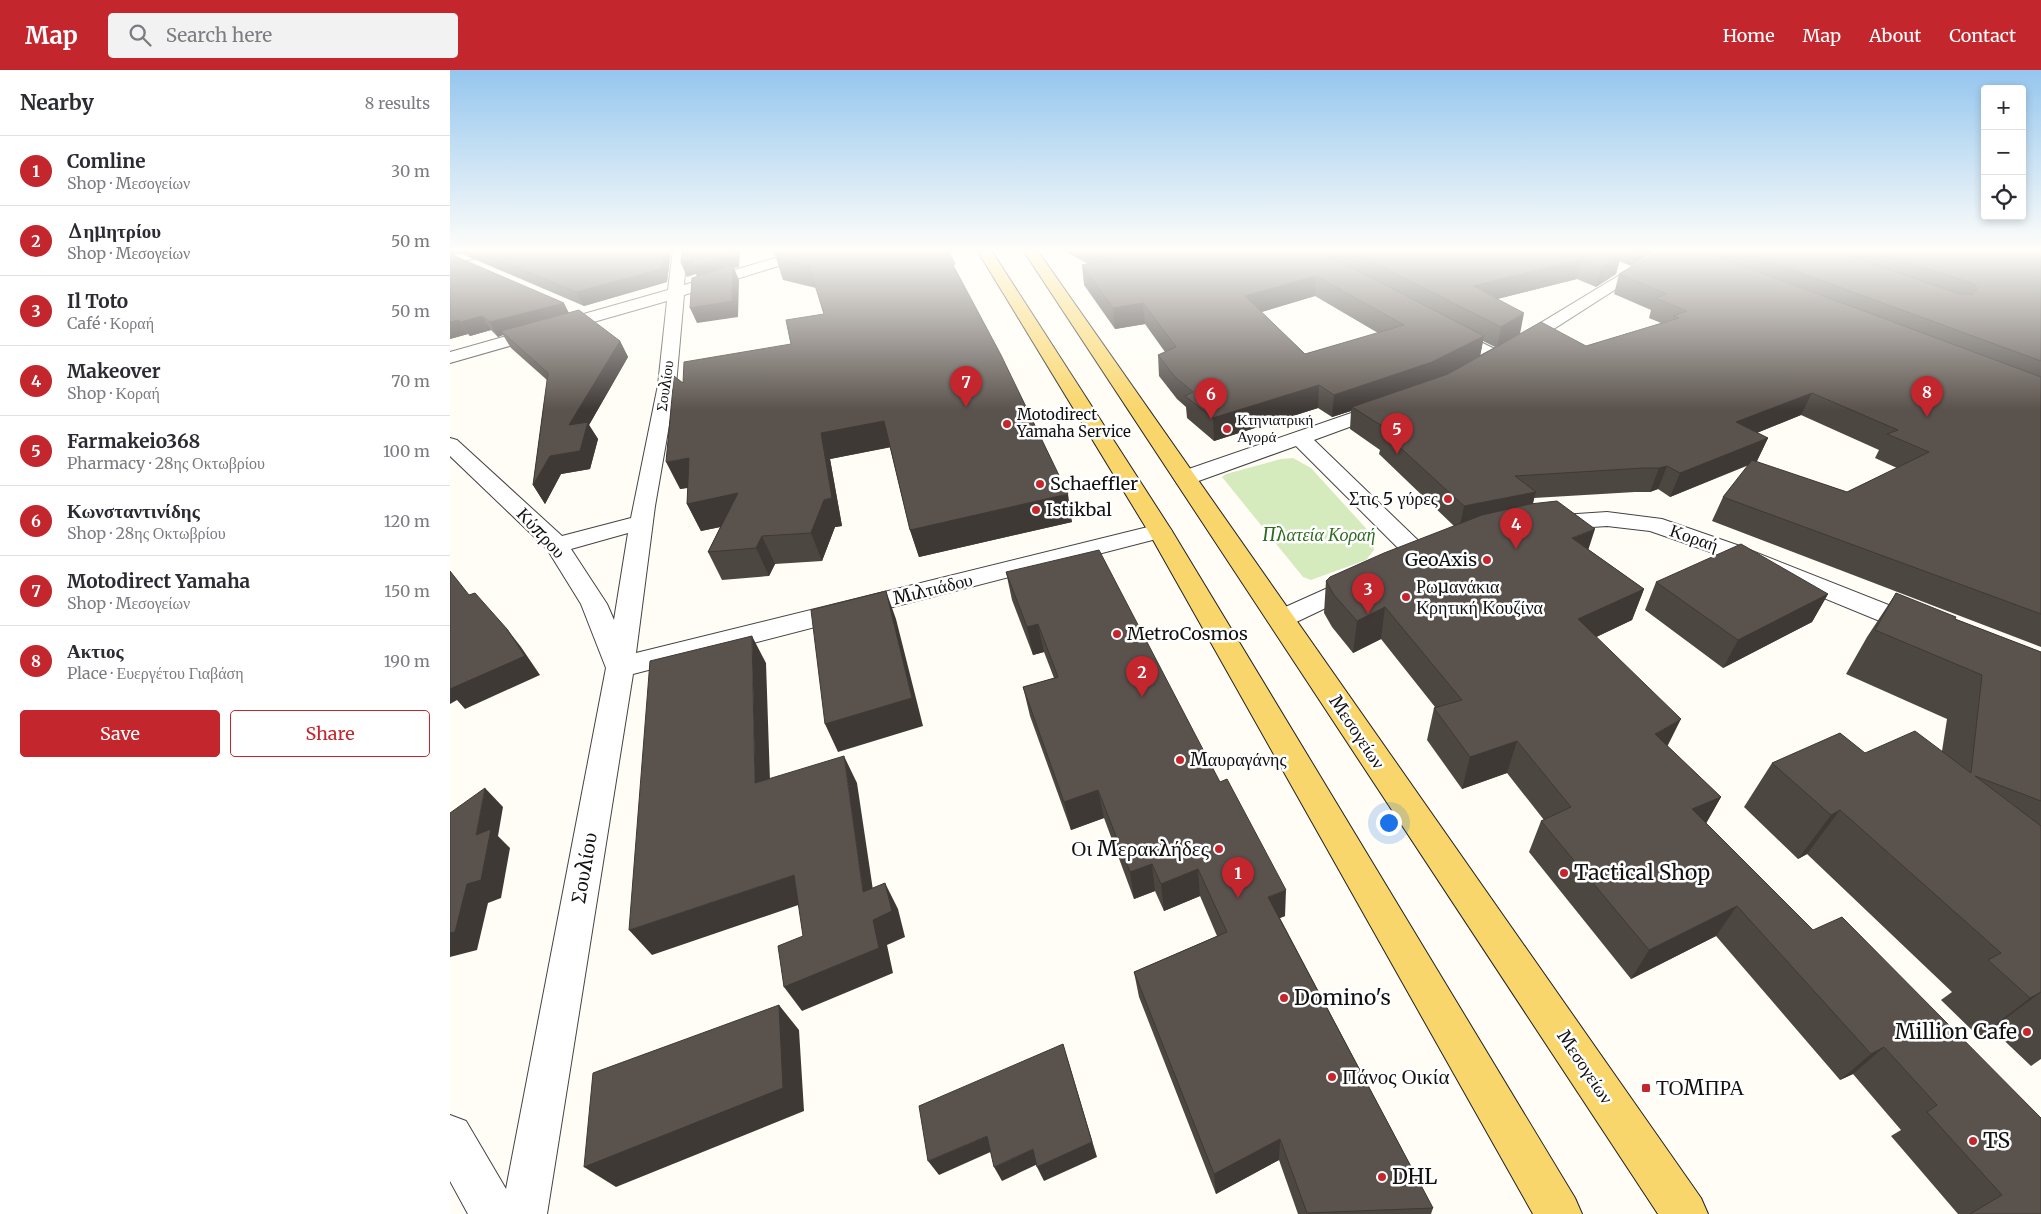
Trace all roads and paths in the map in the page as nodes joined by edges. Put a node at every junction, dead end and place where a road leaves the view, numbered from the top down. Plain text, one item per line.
1 (642, 303) edge
2 (675, 303) edge
3 (1017, 303) edge
4 (1066, 303) edge
5 (1574, 303) edge
6 (566, 307) dead end
7 (593, 318) junction
8 (1436, 324) edge
9 (1497, 357) junction
10 (450, 358) edge
11 (1480, 367) edge
12 (1400, 403) edge
13 (1299, 437) junction
14 (450, 444) edge
15 (1185, 478) junction
16 (642, 522) junction
17 (1522, 526) edge
18 (1160, 531) junction
19 (1442, 544) edge
20 (557, 545) junction
21 (1418, 554) junction
22 (1281, 620) junction
23 (1940, 635) edge
24 (620, 667) junction
25 (450, 1137) edge
26 (494, 1214) edge
27 (524, 1214) edge
28 (1559, 1214) edge
29 (1685, 1214) edge

1 - 7 street
2 - 16 street, Σουλίου
3 - 18 main road
4 - 15 main road, Μεσογείων
5 - 9 street
6 - 7 street
7 - 10 street
8 - 9 street
9 - 11 street
12 - 13 street
13 - 15 street
13 - 21 street
14 - 20 street, Κύπρου
15 - 22 main road, Μεσογείων
16 - 20 street
16 - 24 street, Σουλίου
17 - 23 street, Κοραή
18 - 24 street, Μιλτιάδου
18 - 28 main road
19 - 21 street
20 - 24 street, Κύπρου
21 - 22 street
22 - 29 main road, Μεσογείων
24 - 27 street, Σουλίου
25 - 26 street

